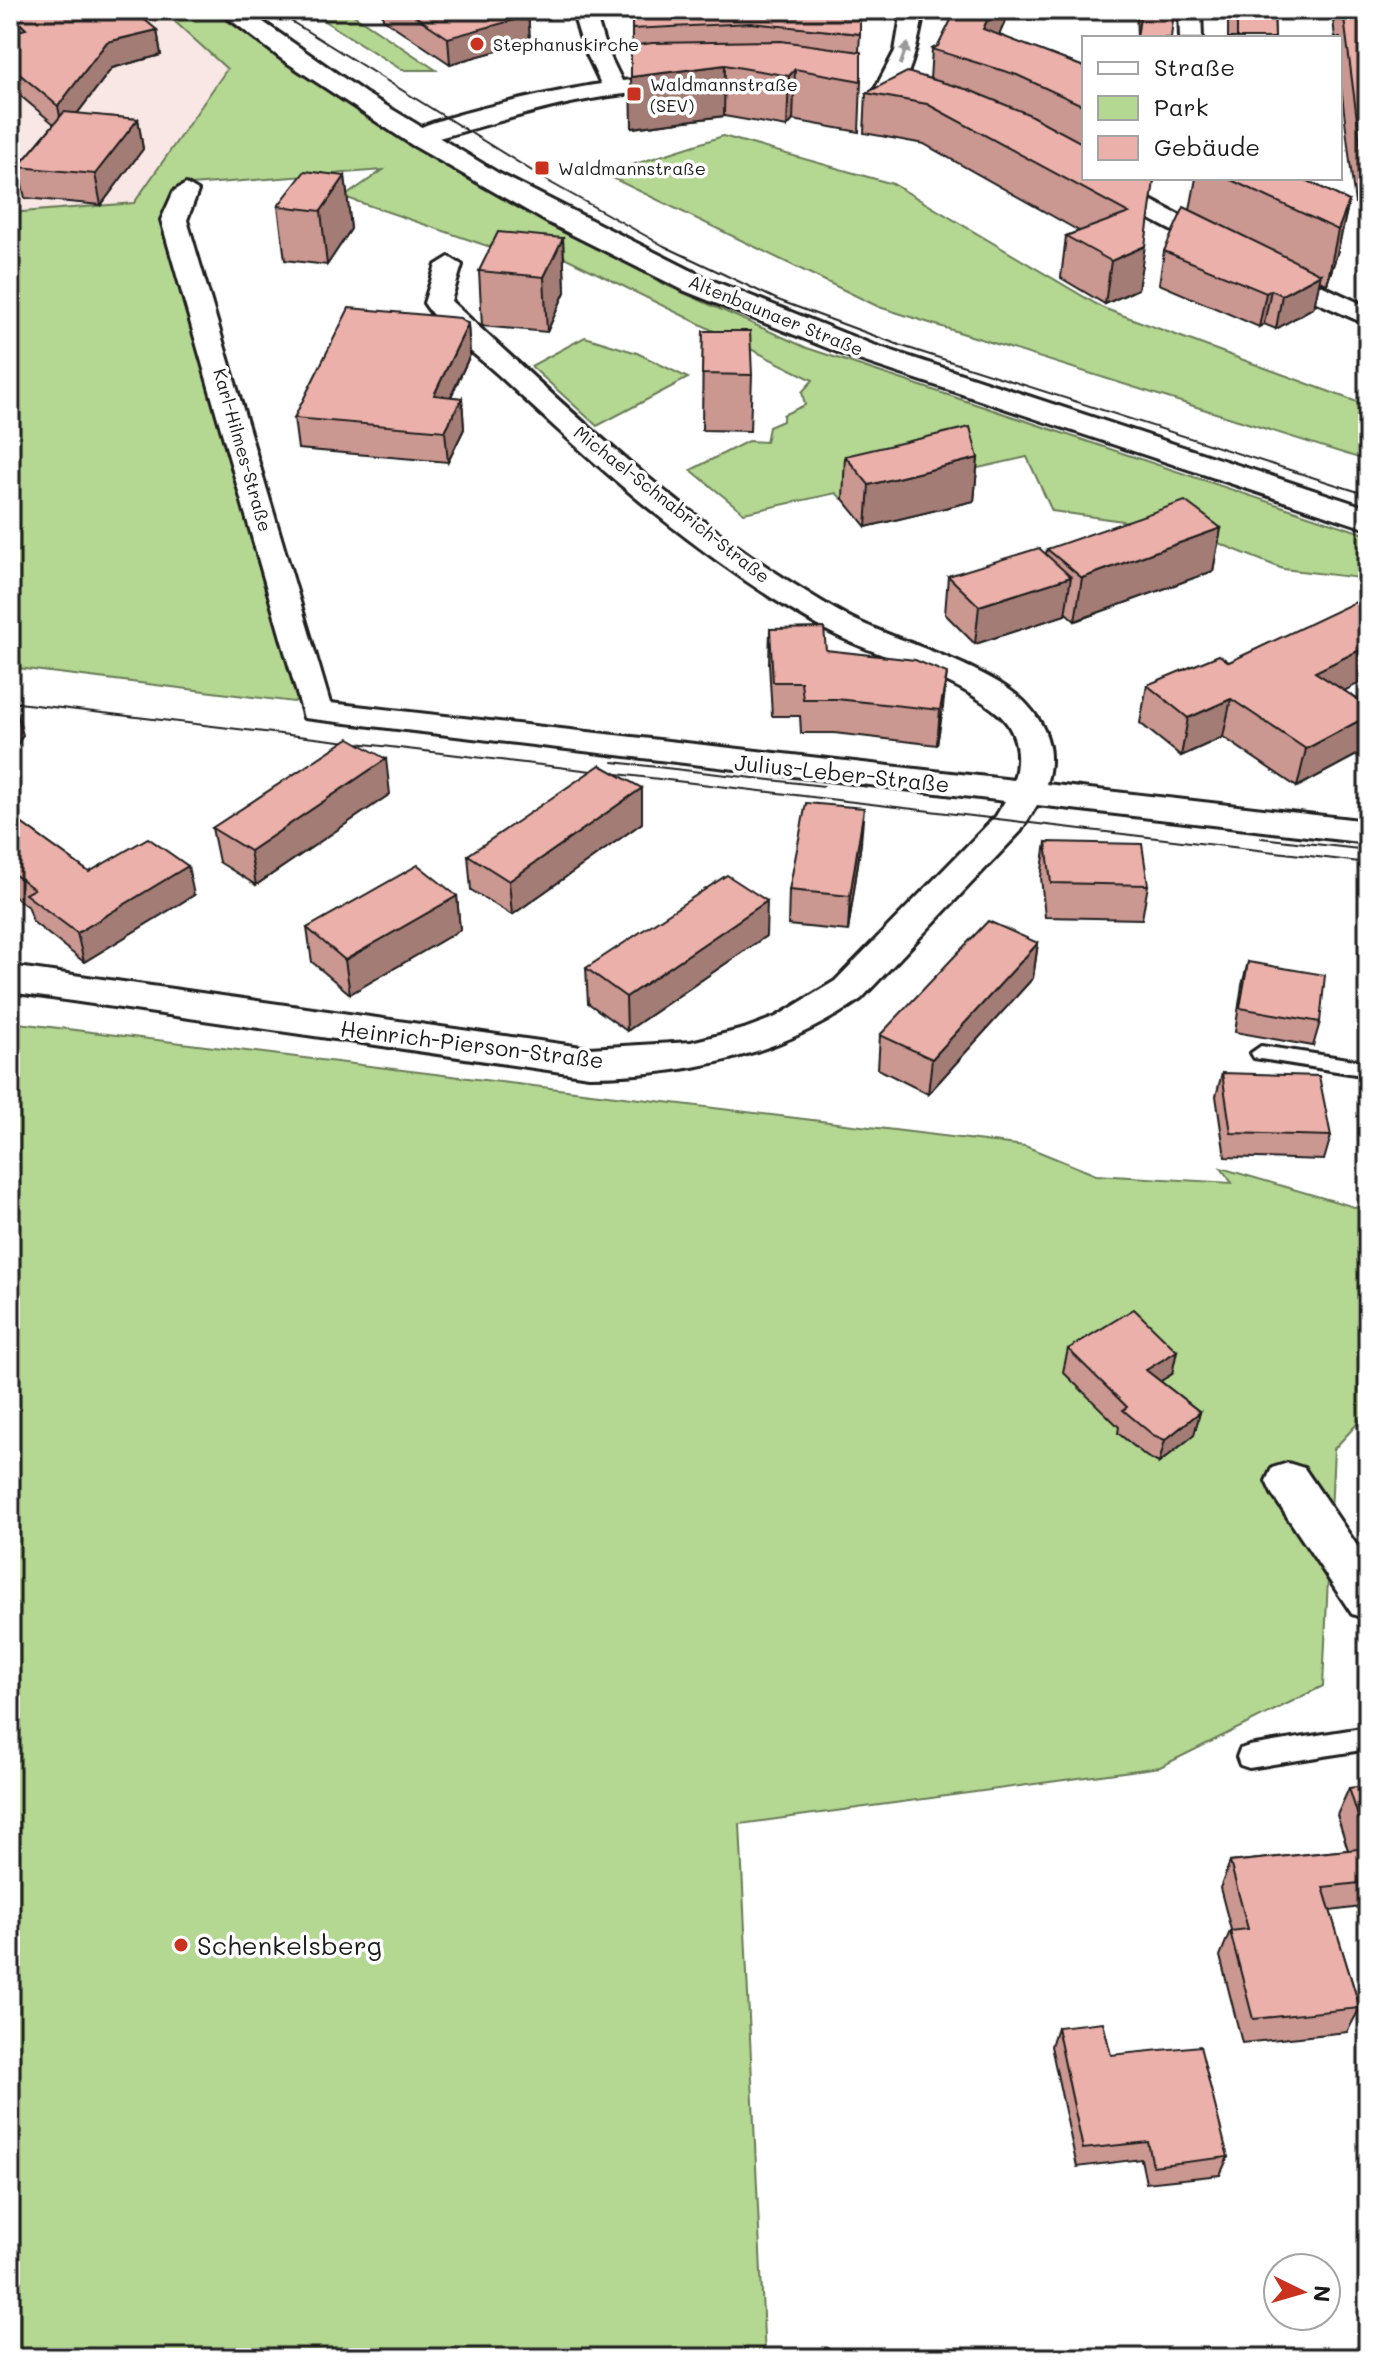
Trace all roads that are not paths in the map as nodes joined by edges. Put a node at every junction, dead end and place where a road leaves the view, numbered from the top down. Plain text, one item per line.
1 (230, 10) edge
2 (583, 10) edge
3 (913, 10) edge
4 (1190, 10) edge
5 (1191, 36) edge
6 (710, 81) edge
7 (614, 87) junction
8 (855, 90) edge
9 (884, 95) junction
10 (908, 101) edge
11 (419, 136) junction
12 (1097, 180) edge
13 (186, 191) dead end
14 (449, 265) dead end
15 (1368, 317) edge
16 (1368, 519) edge
17 (316, 711) joint
18 (1028, 794) junction
19 (1368, 832) edge
20 (10, 979) edge
21 (1261, 1053) dead end
22 (1368, 1069) edge
23 (1288, 1481) dead end
24 (1368, 1600) edge
25 (1368, 1738) edge
26 (1249, 1757) dead end

1 - 11 main road, Altenbaunaer Straße
2 - 7 street
9 -> 3 street
4 - 5 street
6 - 7 street
7 - 11 street
8 - 9 street
9 - 10 street
11 - 16 main road, Altenbaunaer Straße
12 - 15 street
13 - 17 street, Karl-Hilmes-Straße
14 - 18 street, Michael-Schnabrich-Straße
17 - 18 street, Julius-Leber-Straße
18 - 19 street, Julius-Leber-Straße
18 - 20 street, Heinrich-Pierson-Straße
21 - 22 lane
23 - 24 street
25 - 26 lane

